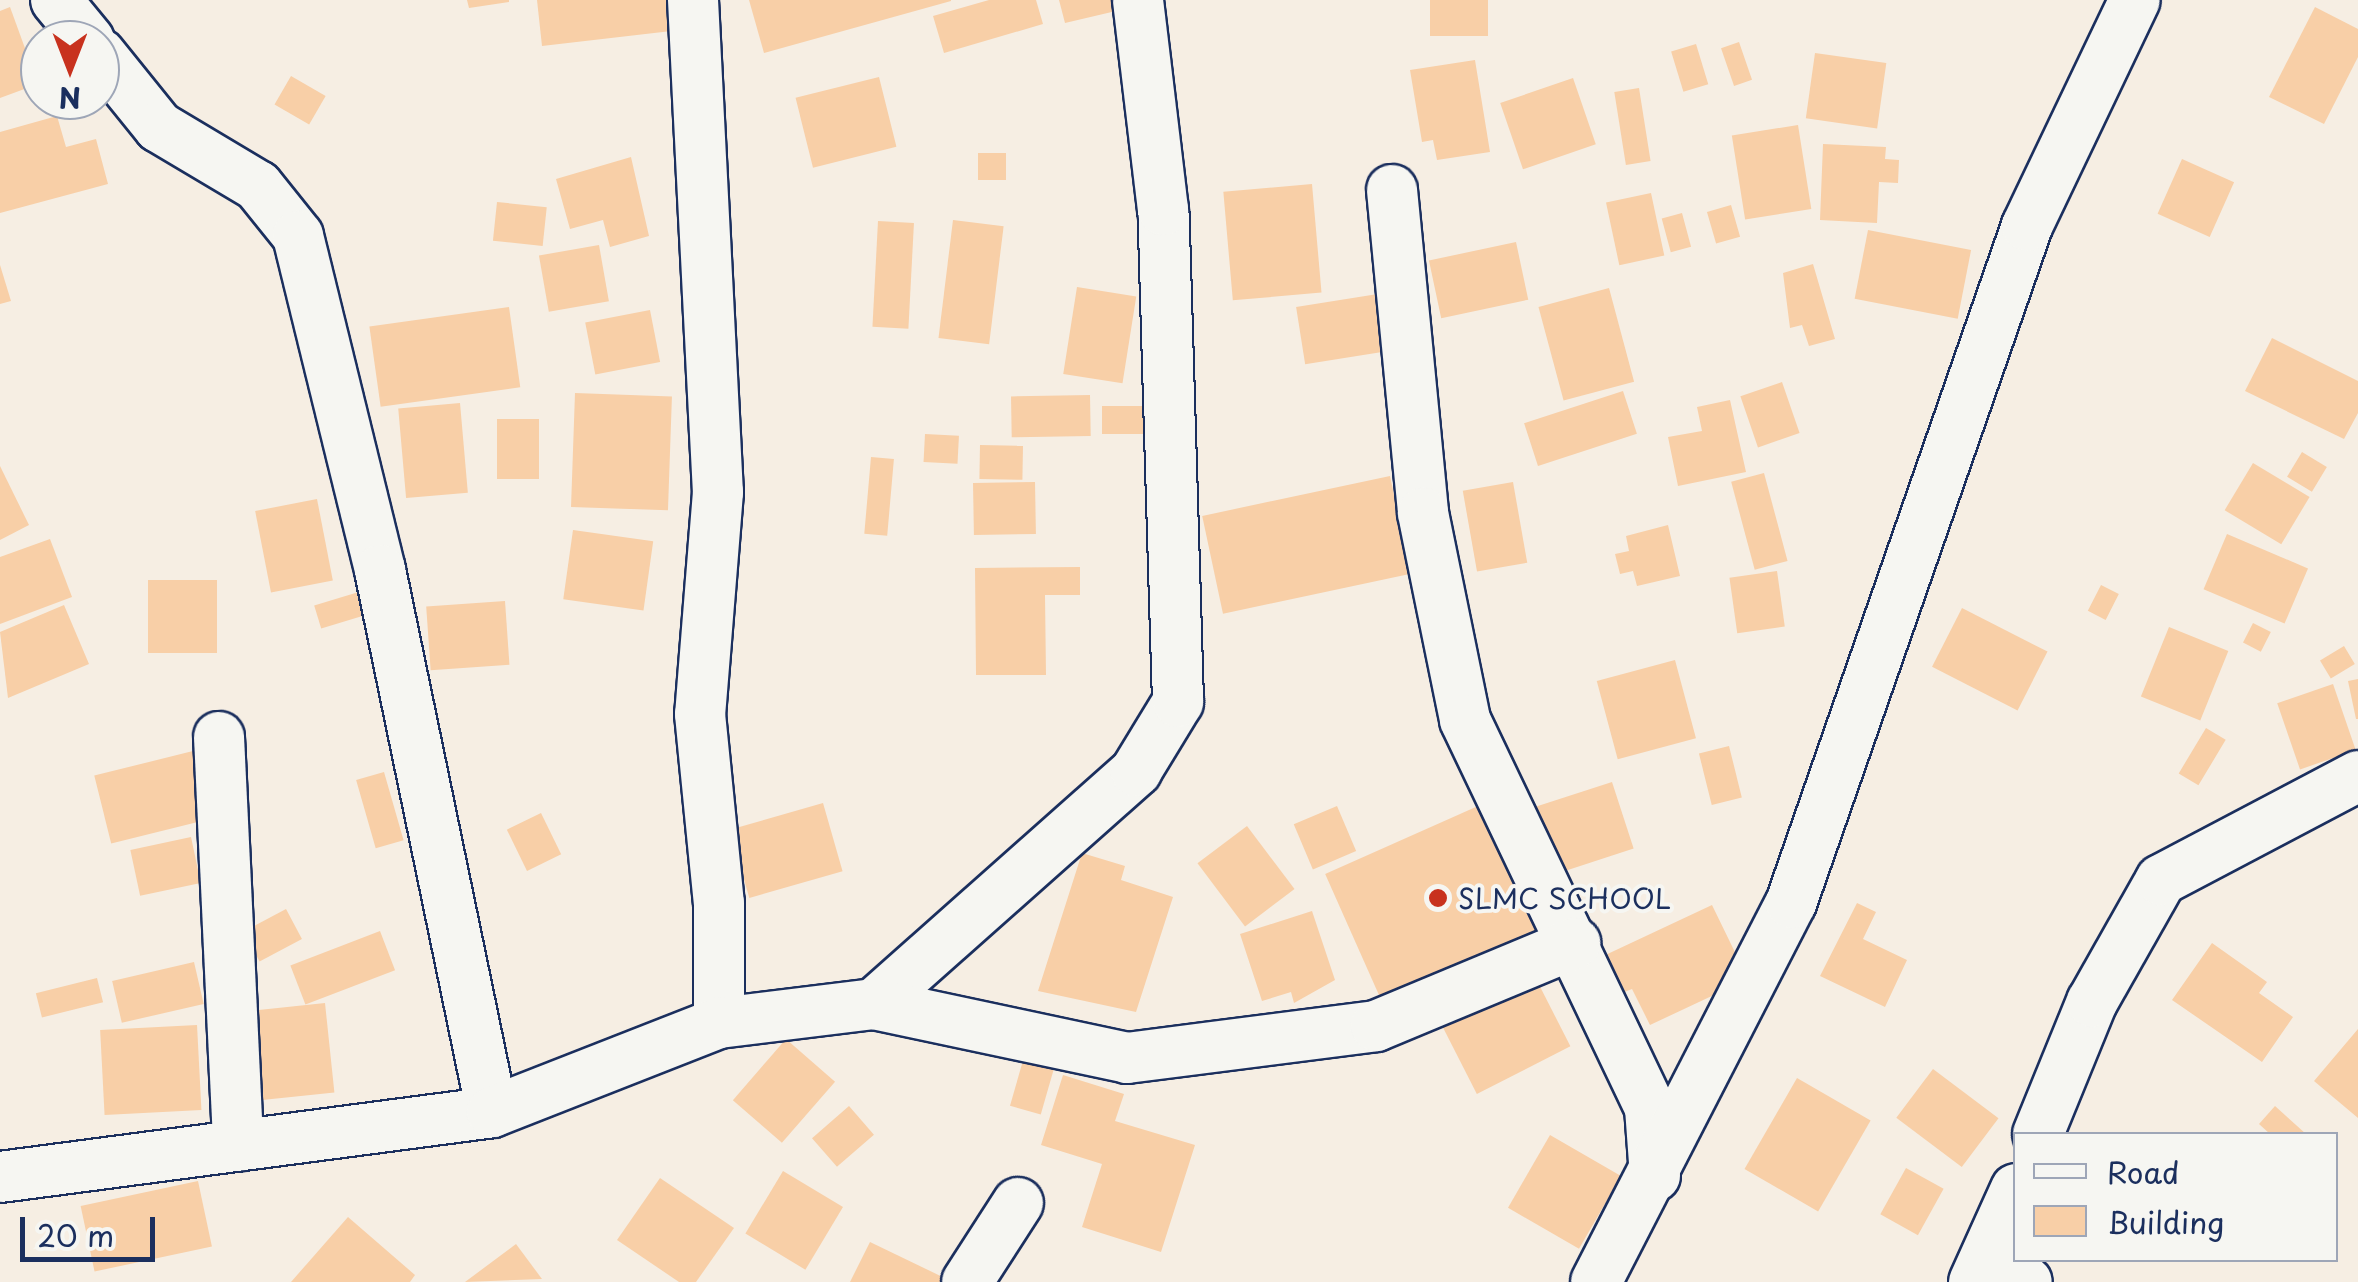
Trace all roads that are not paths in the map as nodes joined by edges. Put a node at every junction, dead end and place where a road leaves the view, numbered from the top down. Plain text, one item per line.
1 (56, 0) edge
2 (694, 0) edge
3 (1138, 0) edge
4 (2135, 0) edge
5 (72, 20) edge
6 (120, 79) edge
7 (1392, 190) dead end
8 (219, 738) dead end
9 (2358, 776) edge
10 (1575, 943) junction
11 (874, 1004) junction
12 (720, 1023) junction
13 (492, 1112) junction
14 (2039, 1132) edge
15 (238, 1146) junction
16 (0, 1177) edge
17 (1654, 1178) junction
18 (2013, 1202) edge
19 (1018, 1203) dead end
20 (1997, 1272) edge
21 (967, 1282) edge
22 (1596, 1282) edge

1 - 5 street
2 - 12 street
3 - 11 street
4 - 17 street
6 - 13 street
7 - 10 street
8 - 15 street
9 - 14 street
10 - 11 street
10 - 17 street
11 - 12 street
12 - 13 street
13 - 15 street
15 - 16 street
17 - 22 street
18 - 20 street
19 - 21 street

